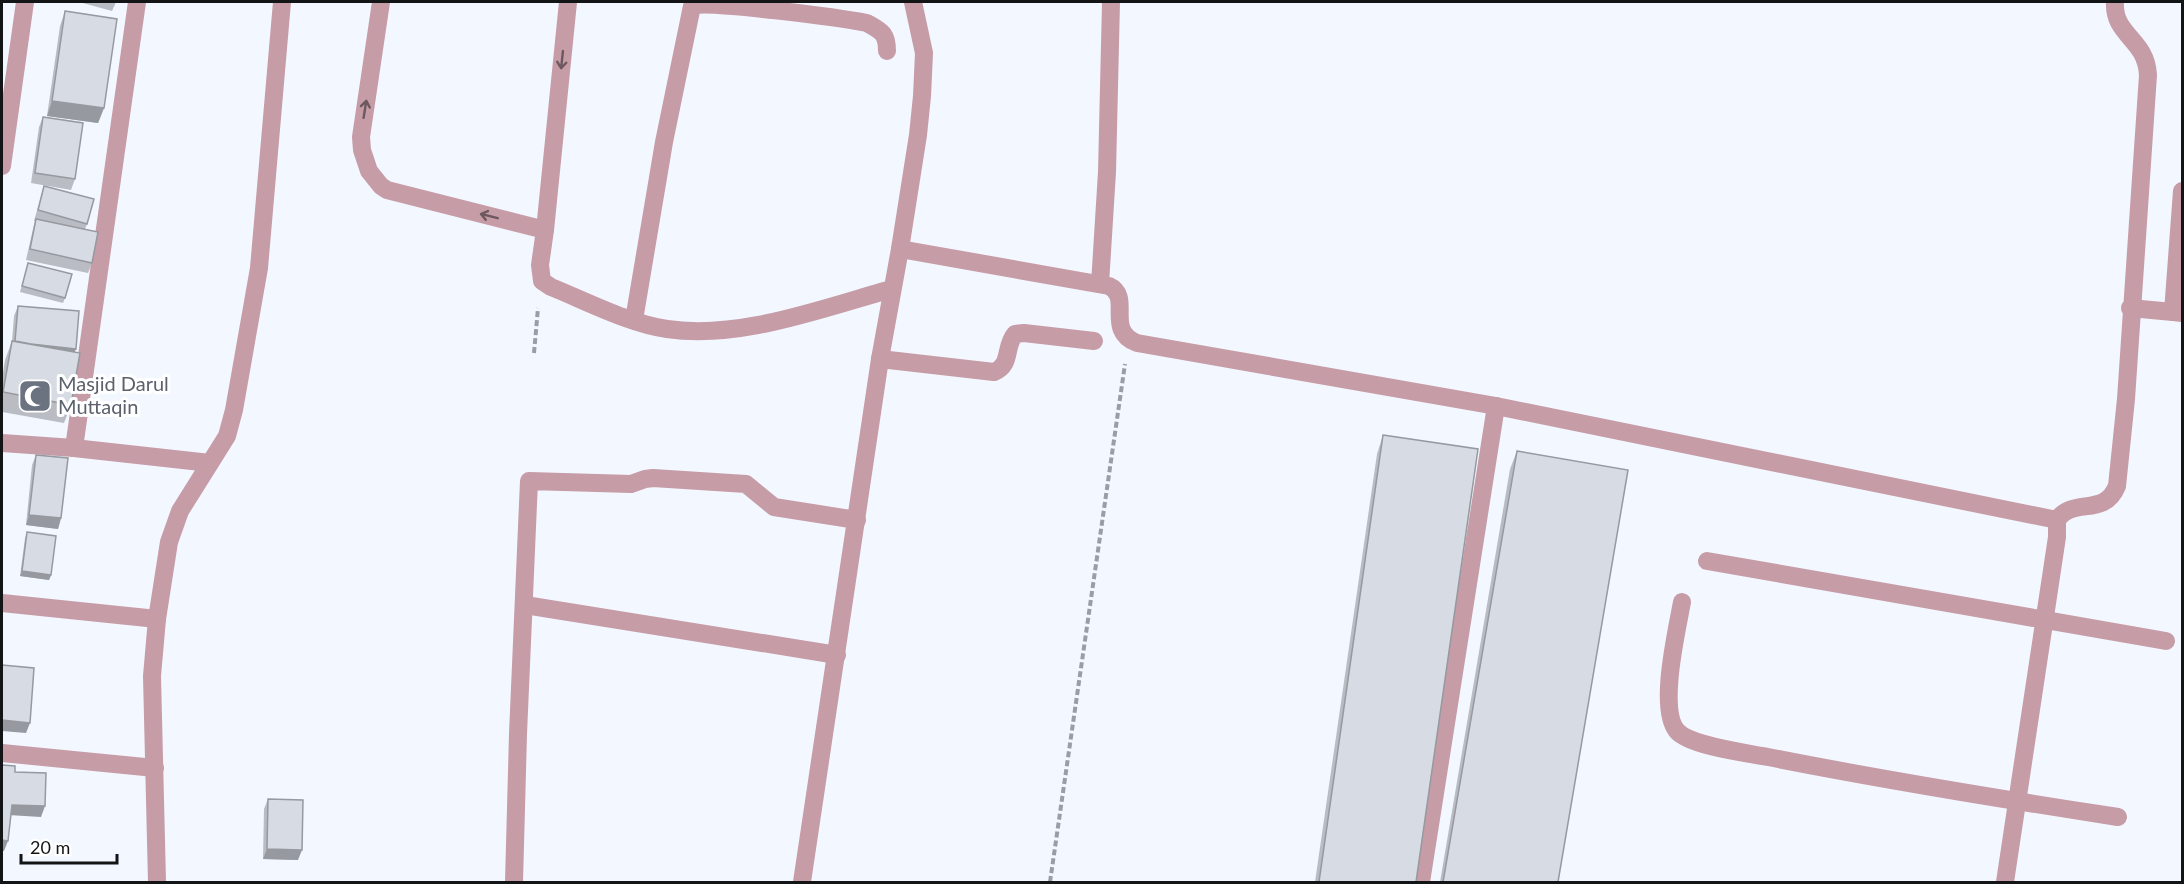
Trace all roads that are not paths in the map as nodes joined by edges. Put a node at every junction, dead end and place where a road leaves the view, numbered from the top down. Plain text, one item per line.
1 (25, 2) edge
2 (137, 2) edge
3 (282, 2) edge
4 (381, 2) edge
5 (568, 2) edge
6 (913, 2) edge
7 (1111, 2) edge
8 (2115, 2) edge
9 (835, 10) edge
10 (887, 51) dead end
11 (5, 122) edge
12 (2, 166) edge
13 (2182, 191) edge
14 (545, 230) junction
15 (900, 249) junction
16 (1100, 284) junction
17 (892, 289) junction
18 (2130, 309) junction
19 (2178, 313) edge
20 (634, 320) junction
21 (1094, 341) dead end
22 (880, 359) junction
23 (1496, 406) junction
24 (2, 443) edge
25 (74, 447) junction
26 (210, 464) junction
27 (857, 520) junction
28 (2057, 520) junction
29 (1707, 561) dead end
30 (1682, 602) dead end
31 (2, 603) edge
32 (525, 605) junction
33 (157, 619) junction
34 (2045, 620) junction
35 (2166, 641) dead end
36 (837, 655) junction
37 (2, 753) edge
38 (155, 768) junction
39 (2018, 802) junction
40 (2118, 817) dead end
41 (158, 882) edge
42 (514, 882) edge
43 (802, 882) edge
44 (1421, 882) edge
45 (2005, 882) edge

1 - 11 street
2 - 25 street
3 - 26 street
14 -> 4 street
5 -> 14 street
6 - 15 street
7 - 16 street
8 - 18 street
9 - 10 street
9 - 20 street
11 - 12 street
13 - 19 street
14 - 20 street
15 - 16 street
15 - 17 street
16 - 23 street
17 - 20 street
17 - 22 street
18 - 19 street
18 - 28 street
21 - 22 street
22 - 27 street
23 - 28 street
23 - 44 street
24 - 25 street
25 - 26 street
26 - 33 street
27 - 32 street
27 - 36 street
28 - 34 street
29 - 34 street
30 - 39 street
31 - 33 street
32 - 36 street
32 - 42 street
33 - 38 street
34 - 35 street
34 - 39 street
36 - 43 street
37 - 38 street
38 - 41 street
39 - 40 street
39 - 45 street

